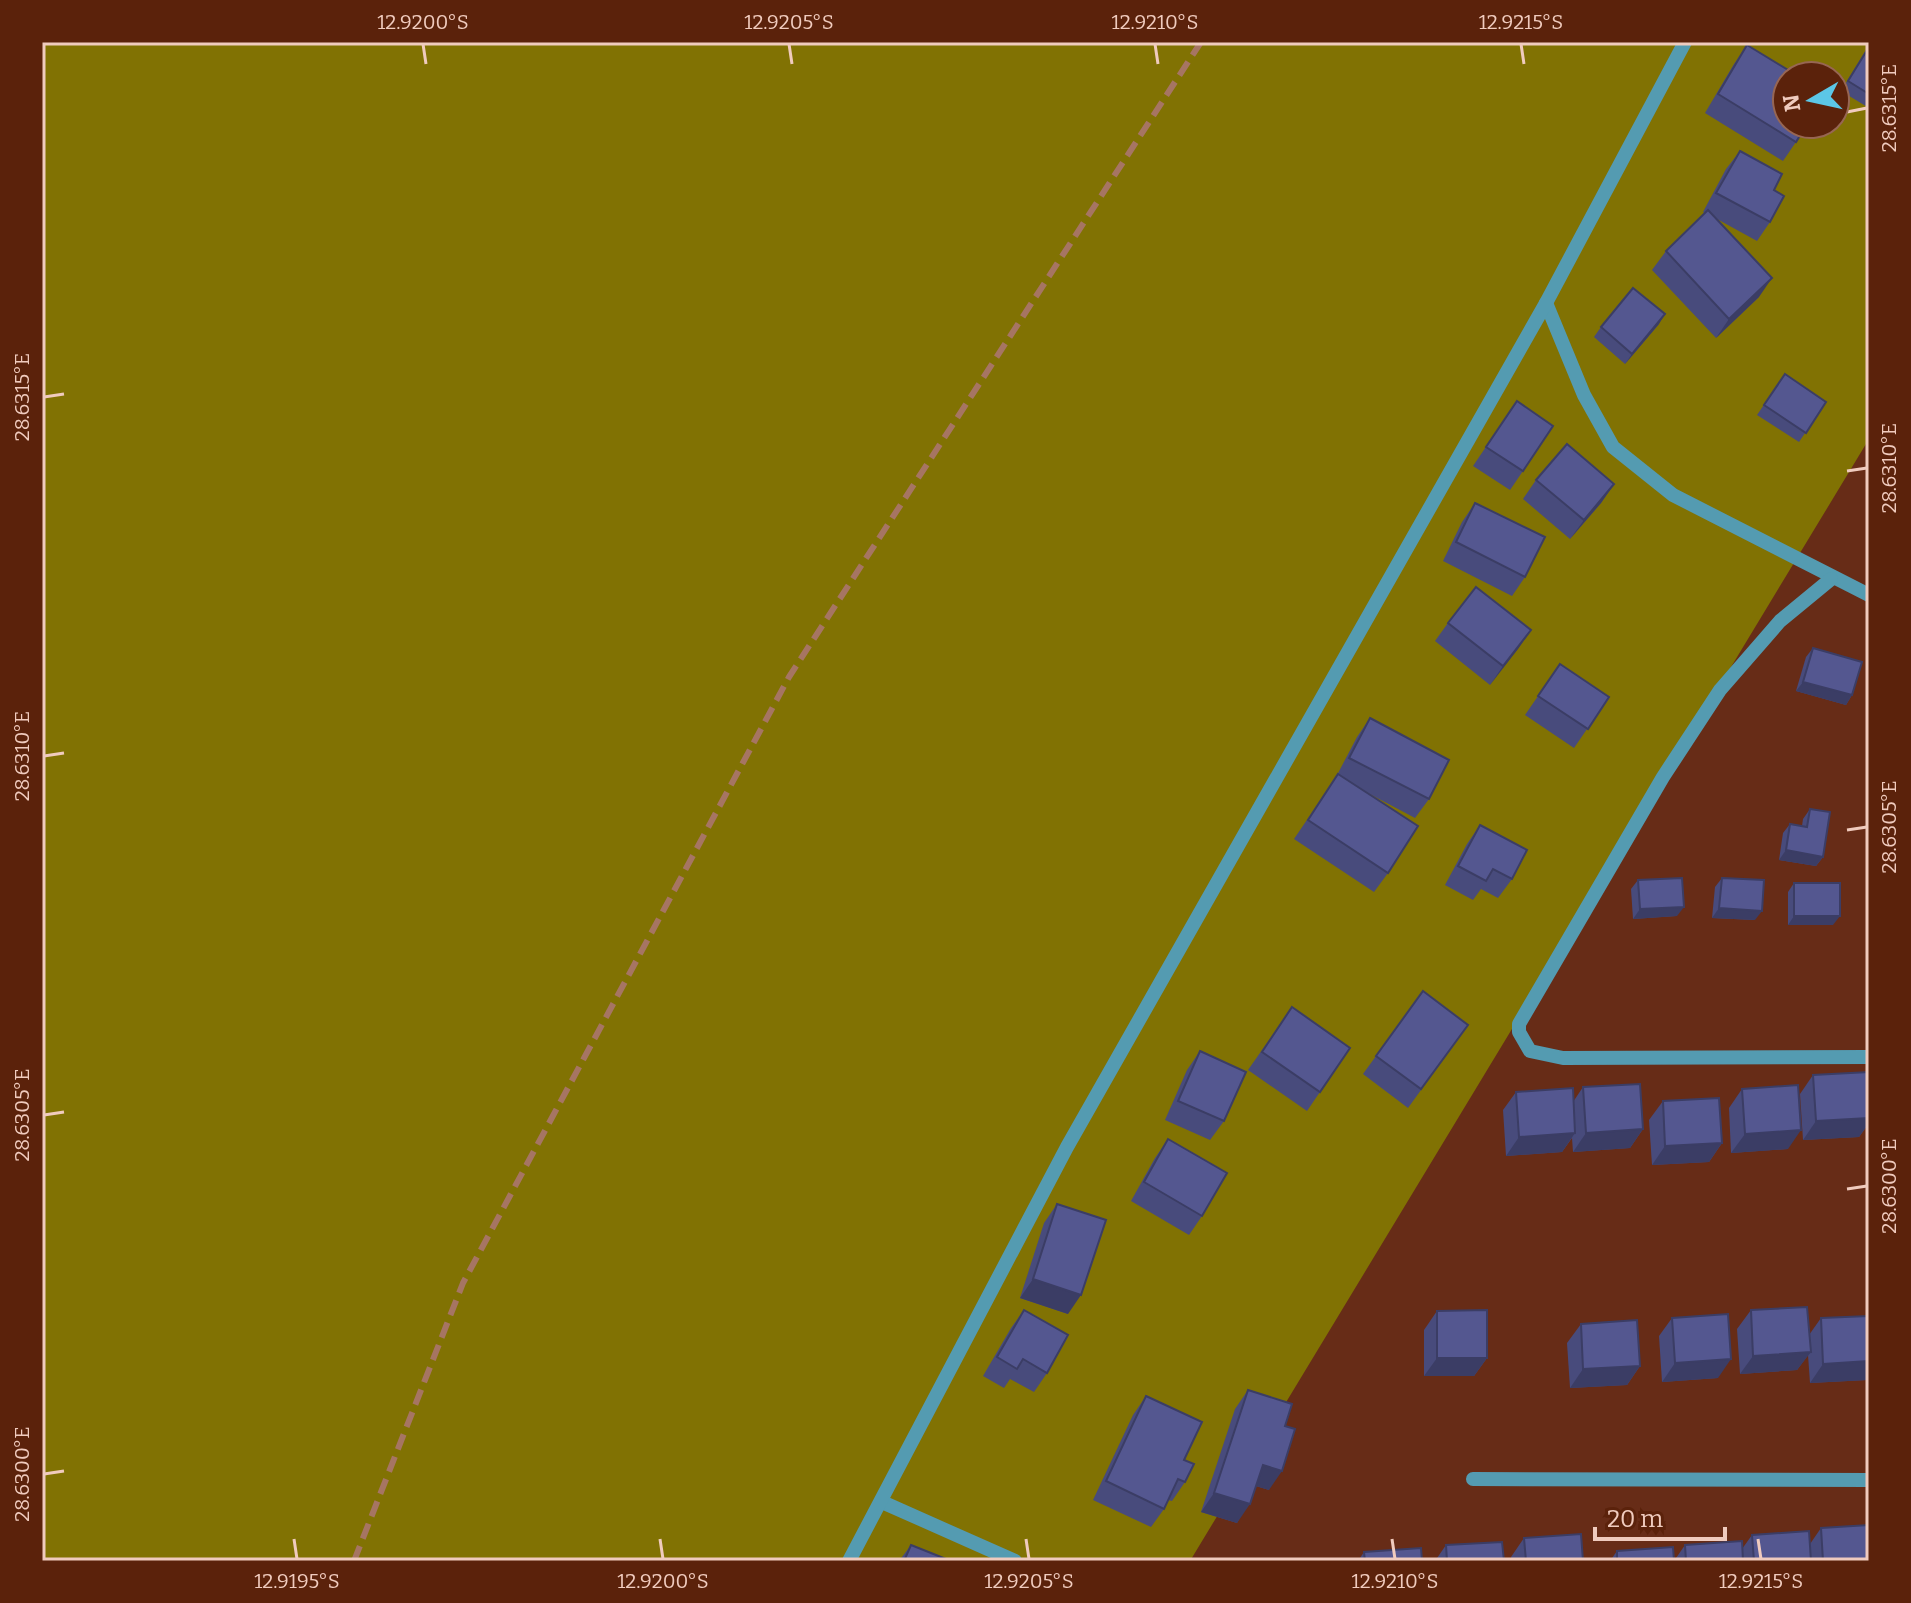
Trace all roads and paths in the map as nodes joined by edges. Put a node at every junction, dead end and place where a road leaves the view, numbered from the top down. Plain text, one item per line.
1 (1685, 42) edge
2 (1546, 303) junction
3 (1831, 579) junction
4 (1869, 595) edge
5 (1869, 1057) edge
6 (1473, 1479) dead end
7 (1869, 1480) edge
8 (882, 1502) junction
9 (849, 1561) edge
10 (1015, 1561) edge

1 - 2 street
2 - 3 street
2 - 8 street
3 - 4 street
3 - 5 street
6 - 7 street
8 - 9 street
8 - 10 street

